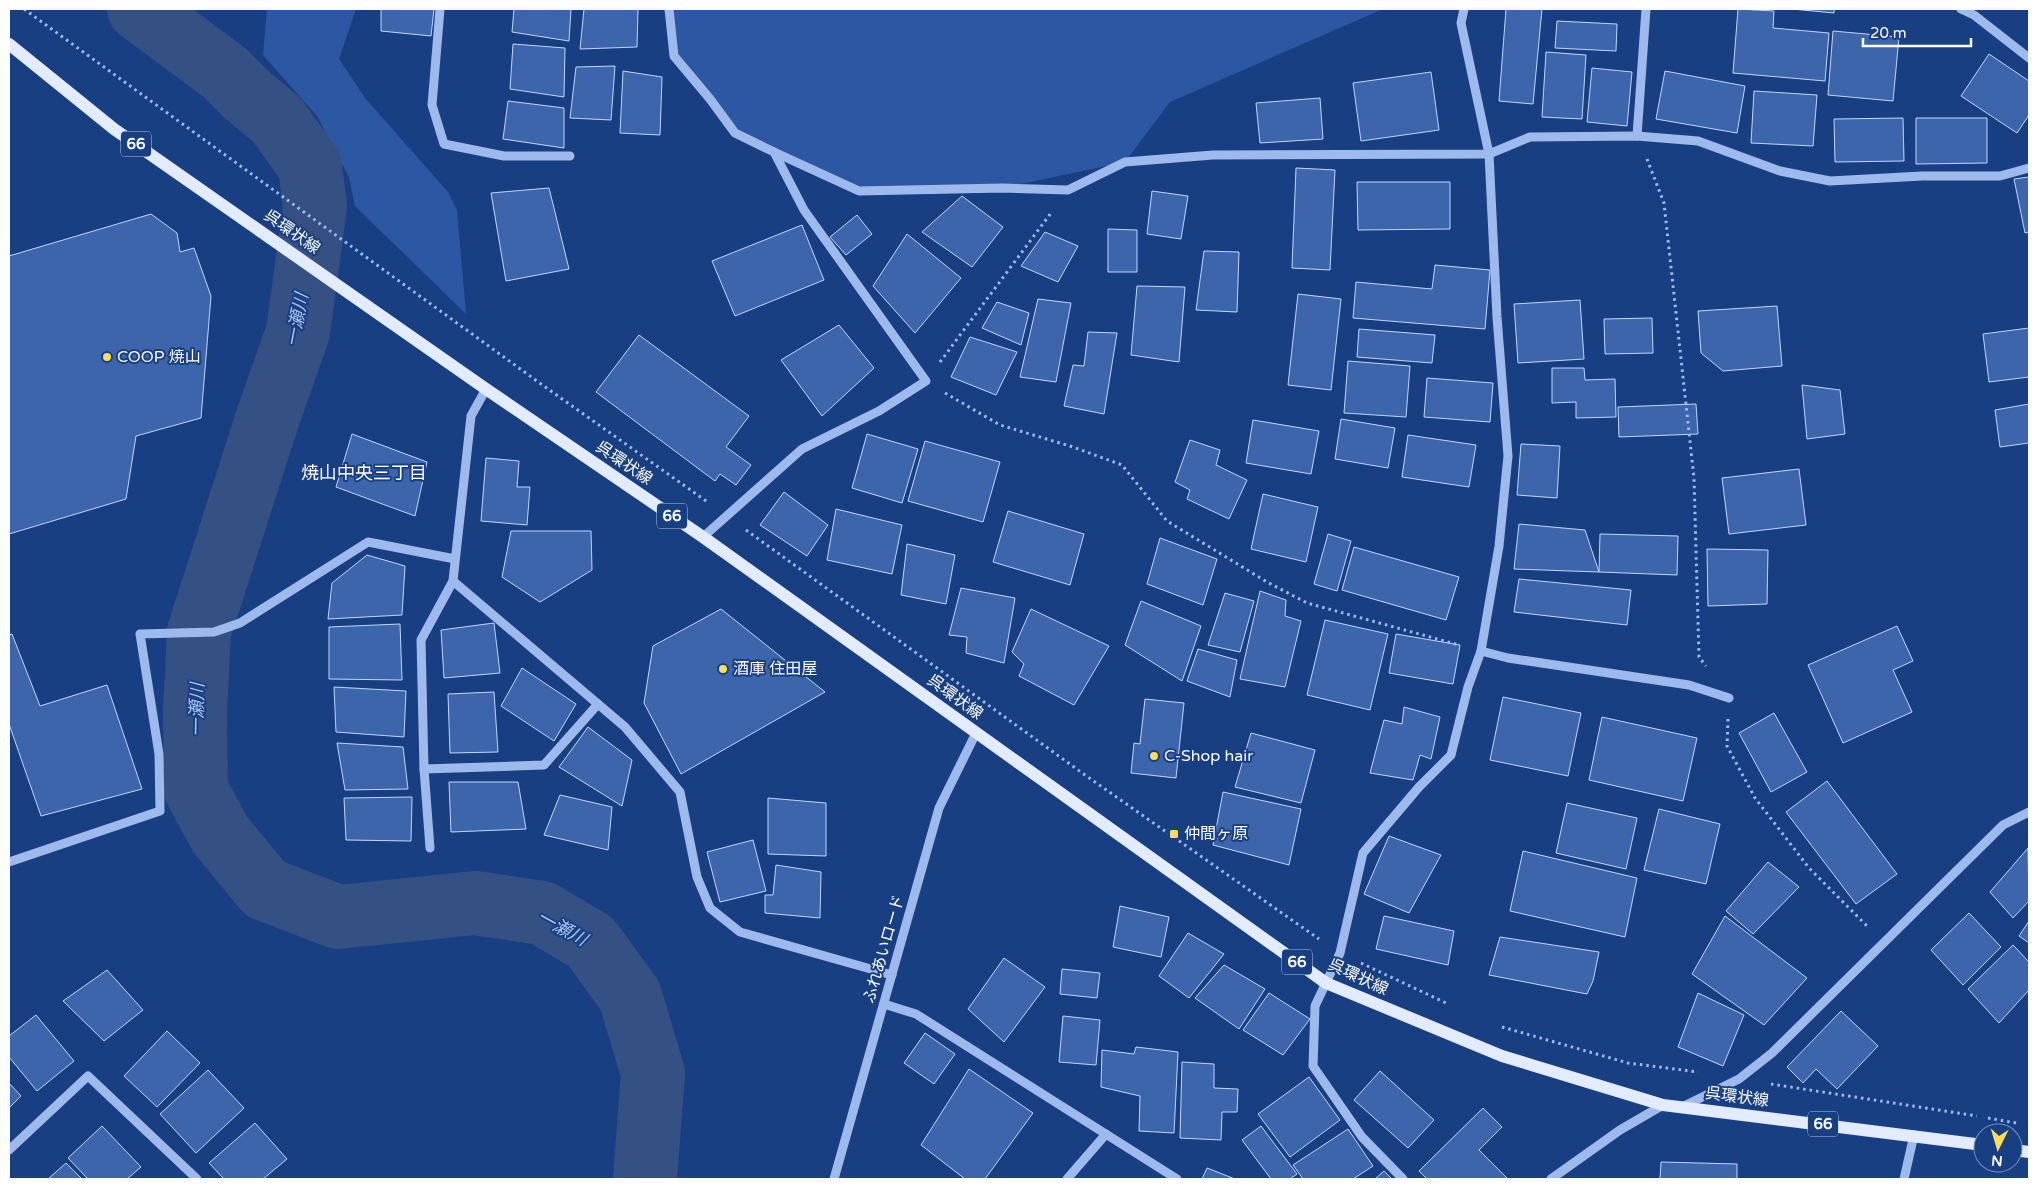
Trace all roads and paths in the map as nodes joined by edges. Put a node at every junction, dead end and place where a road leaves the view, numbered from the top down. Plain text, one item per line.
1 (24, 9) edge
2 (440, 9) edge
3 (669, 9) edge
4 (1464, 9) edge
5 (1646, 9) edge
6 (1961, 9) edge
7 (9, 44) edge
8 (2029, 58) edge
9 (1637, 136) junction
10 (774, 152) junction
11 (1489, 154) junction
12 (570, 156) dead end
13 (2029, 168) edge
14 (1068, 190) junction
15 (926, 381) junction
16 (486, 389) junction
17 (726, 516) junction
18 (703, 537) junction
19 (455, 559) junction
20 (453, 581) junction
21 (1481, 651) junction
22 (1729, 698) junction
23 (598, 704) junction
24 (976, 733) junction
25 (424, 769) junction
26 (2029, 812) edge
27 (430, 848) dead end
28 (9, 862) edge
29 (1884, 942) junction
30 (1340, 953) junction
31 (892, 975) junction
32 (1326, 983) junction
33 (884, 1004) junction
34 (1452, 1006) dead end
35 (1495, 1024) dead end
36 (1738, 1079) junction
37 (1663, 1105) junction
38 (1684, 1106) junction
39 (2017, 1123) edge
40 (1106, 1134) junction
41 (1914, 1135) junction
42 (1973, 1144) edge
43 (9, 1150) edge
44 (197, 1179) edge
45 (834, 1179) edge
46 (1067, 1179) edge
47 (1177, 1179) edge
48 (1403, 1179) edge
49 (1551, 1179) edge
50 (1904, 1179) edge

1 - 17 path
2 - 12 street
3 - 10 street
4 - 11 street
5 - 9 street
6 - 8 street
7 - 16 main road, 呉環状線 / 66
9 - 11 street
9 - 13 street
9 - 22 path
10 - 14 street
10 - 15 street
11 - 14 street
11 - 21 street
14 - 15 path
15 - 17 street
15 - 21 path
16 - 18 main road, 呉環状線 / 66
16 - 19 street
17 - 18 street
17 - 30 path
18 - 24 main road, 呉環状線 / 66
19 - 20 street
19 - 28 street
20 - 23 street
20 - 25 street
21 - 22 street
21 - 30 street
22 - 29 path
23 - 25 street
23 - 31 street
24 - 31 street, ふれあいロード
24 - 32 main road, 呉環状線 / 66
25 - 27 street
26 - 29 street
29 - 36 street
30 - 32 street
30 - 34 path
31 - 33 street, ふれあいロード
32 - 37 main road, 呉環状線 / 66
32 - 48 street
33 - 40 street
33 - 45 street, ふれあいロード
35 - 36 path
36 - 38 street
36 - 39 path
37 - 38 main road, 呉環状線 / 66
37 - 49 street
38 - 41 main road, 呉環状線 / 66
40 - 46 street
40 - 47 street
41 - 42 main road, 呉環状線 / 66
41 - 50 street
43 - 44 street

